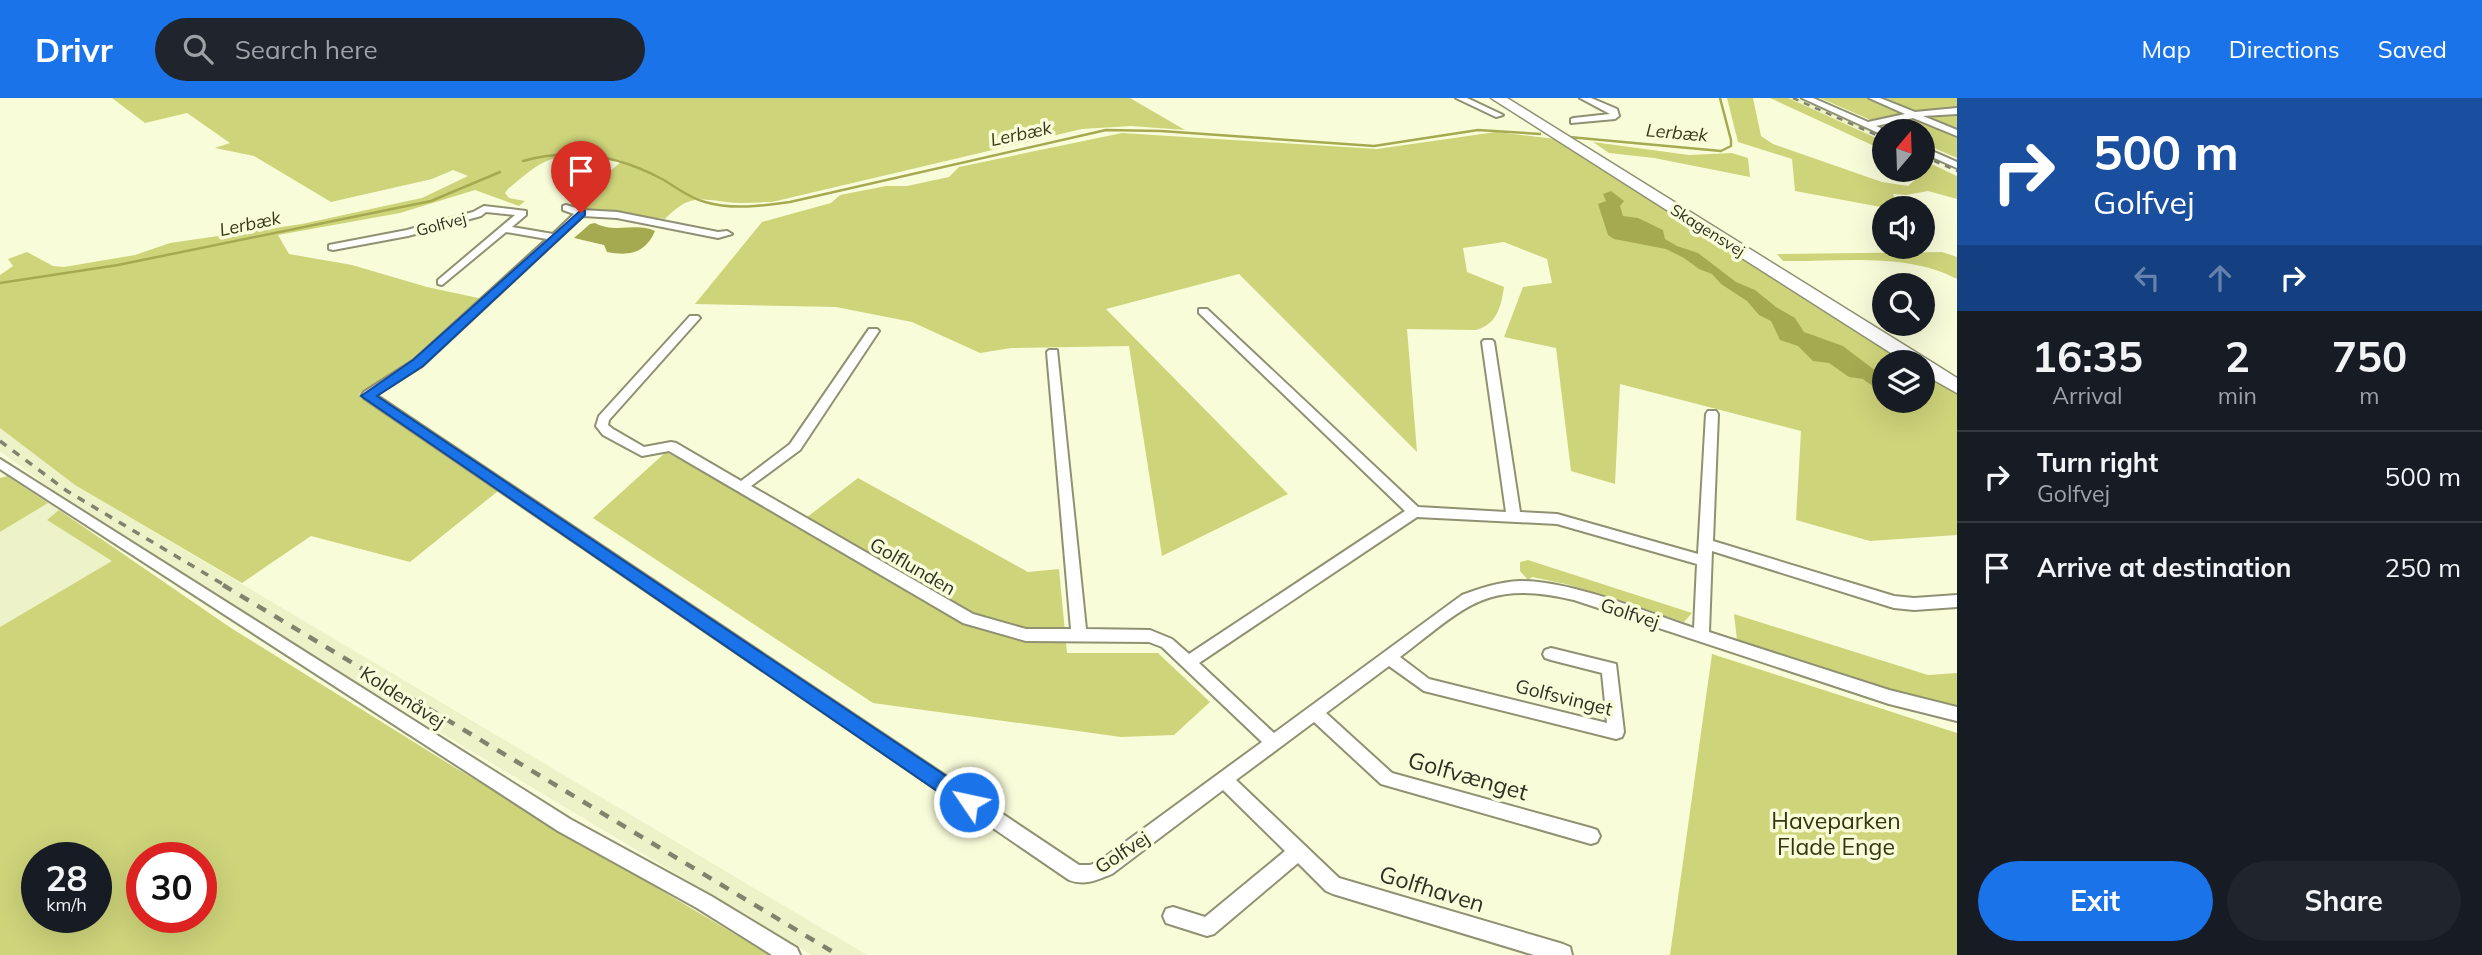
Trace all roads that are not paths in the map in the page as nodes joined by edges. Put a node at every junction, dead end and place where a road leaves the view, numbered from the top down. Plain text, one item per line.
1 (1460, 98) edge
2 (1584, 98) edge
3 (1806, 98) edge
4 (1873, 98) edge
5 (1948, 98) edge
6 (1499, 107) edge
7 (1957, 108) edge
8 (1914, 115) junction
9 (1574, 121) dead end
10 (1868, 125) junction
11 (1872, 127) edge
12 (1957, 133) edge
13 (1936, 156) edge
14 (1957, 165) edge
15 (566, 208) dead end
16 (581, 213) junction
17 (504, 229) junction
18 (726, 234) dead end
19 (555, 237) junction
20 (333, 247) dead end
21 (442, 282) dead end
22 (1203, 311) dead end
23 (694, 318) dead end
24 (873, 331) dead end
25 (1488, 342) dead end
26 (1898, 350) edge
27 (1053, 352) dead end
28 (1935, 373) edge
29 (1957, 387) edge
30 (1712, 414) dead end
31 (2, 467) edge
32 (741, 487) junction
33 (1414, 512) junction
34 (1514, 517) junction
35 (1705, 544) junction
36 (1704, 561) junction
37 (1957, 601) edge
38 (1079, 635) junction
39 (1701, 636) junction
40 (1551, 654) dead end
41 (1390, 658) junction
42 (1189, 662) junction
43 (1314, 712) junction
44 (1957, 714) edge
45 (1274, 743) junction
46 (1224, 780) junction
47 (1591, 836) dead end
48 (1298, 852) junction
49 (1173, 916) dead end
50 (1563, 954) edge
51 (790, 955) edge

1 - 6 street
2 - 9 street
3 - 10 street
4 - 8 street
5 - 7 street
6 - 26 main road, Skagensvej
7 - 8 street
8 - 10 street
8 - 12 street
10 - 11 street
13 - 14 street
15 - 16 street
16 - 18 street
16 - 19 street, Golfvej
17 - 19 street
17 - 20 street, Golfvej
17 - 21 street, Golfvej
19 - 46 street, Golfvej
22 - 33 street
23 - 32 street, Golflunden
24 - 32 street
25 - 34 street
27 - 38 street
28 - 29 main road
30 - 35 street
31 - 51 street, Koldenåvej
32 - 38 street, Golflunden
33 - 34 street
33 - 42 street
34 - 36 street
35 - 36 street
35 - 37 street
36 - 39 street
38 - 42 street, Golflunden
39 - 41 street, Golfvej
39 - 44 street, Golfvej
40 - 41 street, Golfsvinget
41 - 43 street, Golfvej
42 - 45 street
43 - 45 street, Golfvej
43 - 47 street, Golfvænget
45 - 46 street, Golfvej
46 - 48 street, Golfhaven
48 - 49 street
48 - 50 street, Golfhaven

